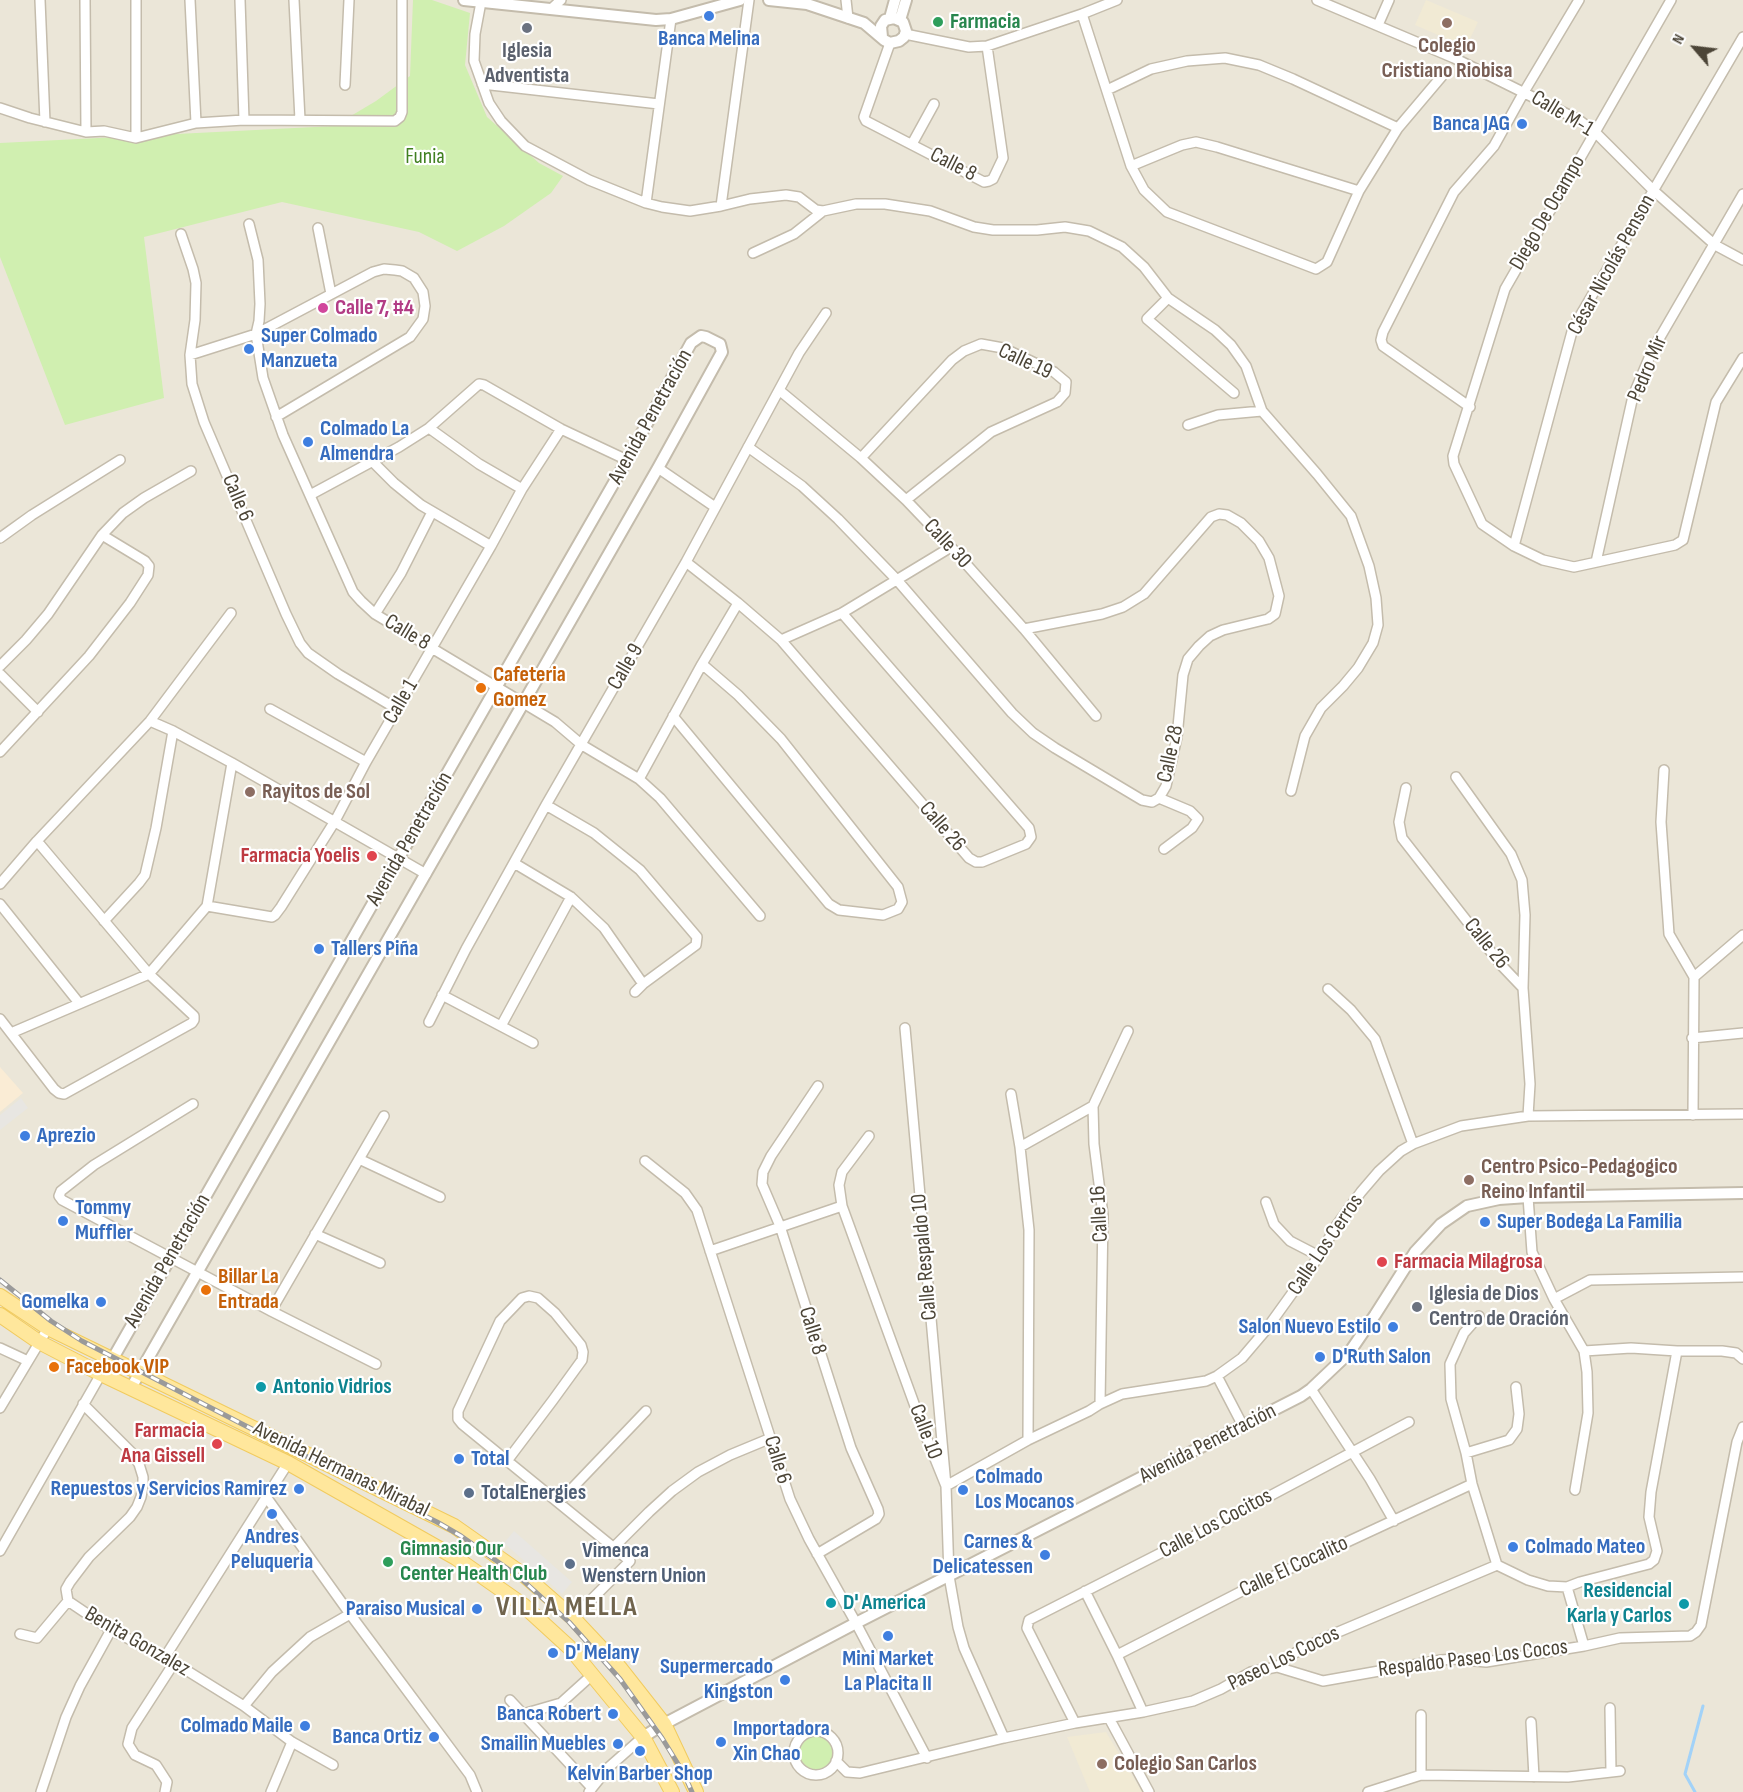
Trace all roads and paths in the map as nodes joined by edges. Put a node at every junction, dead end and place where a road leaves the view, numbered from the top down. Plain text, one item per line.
1 (40, 0) edge
2 (85, 0) edge
3 (136, 0) edge
4 (190, 0) edge
5 (240, 0) edge
6 (294, 0) edge
7 (349, 0) edge
8 (402, 0) edge
9 (464, 0) edge
10 (561, 0) edge
11 (740, 0) edge
12 (749, 0) edge
13 (769, 0) edge
14 (846, 0) edge
15 (895, 0) edge
16 (906, 0) edge
17 (1117, 0) edge
18 (1317, 0) edge
19 (1389, 0) edge
20 (1579, 0) edge
21 (1671, 0) edge
22 (481, 2) junction
23 (716, 3) edge
24 (551, 9) junction
25 (1082, 14) junction
26 (848, 18) junction
27 (671, 19) junction
28 (893, 19) junction
29 (864, 23) junction
30 (1378, 25) junction
31 (905, 34) junction
32 (1743, 37) edge
33 (886, 40) junction
34 (987, 46) junction
35 (1442, 76) dead end
36 (482, 84) junction
37 (345, 85) dead end
38 (1107, 90) junction
39 (1524, 92) junction
40 (659, 104) junction
41 (934, 104) dead end
42 (0, 108) edge
43 (244, 120) junction
44 (300, 120) junction
45 (45, 122) junction
46 (196, 123) junction
47 (1398, 128) junction
48 (86, 132) junction
49 (1595, 132) junction
50 (136, 138) junction
51 (912, 144) junction
52 (1131, 166) junction
53 (1653, 190) junction
54 (1359, 191) junction
55 (1743, 194) edge
56 (646, 203) junction
57 (721, 206) junction
58 (823, 211) junction
59 (249, 224) dead end
60 (318, 228) dead end
61 (182, 234) dead end
62 (1715, 245) junction
63 (753, 254) dead end
64 (1743, 260) edge
65 (331, 294) junction
66 (1168, 298) junction
67 (826, 313) dead end
68 (256, 334) junction
69 (190, 355) junction
70 (1743, 358) edge
71 (779, 390) junction
72 (1234, 393) dead end
73 (1470, 407) junction
74 (1262, 411) junction
75 (276, 417) junction
76 (1188, 425) dead end
77 (429, 428) junction
78 (561, 429) junction
79 (748, 447) junction
80 (861, 458) junction
81 (120, 460) dead end
82 (627, 460) junction
83 (372, 461) junction
84 (658, 468) junction
85 (191, 471) dead end
86 (522, 489) junction
87 (310, 495) junction
88 (906, 500) junction
89 (715, 507) junction
90 (432, 512) junction
91 (102, 535) junction
92 (0, 538) edge
93 (491, 546) junction
94 (1514, 546) junction
95 (951, 547) junction
96 (686, 562) junction
97 (1596, 562) junction
98 (897, 580) junction
99 (738, 603) junction
100 (231, 613) dead end
101 (842, 613) junction
102 (375, 614) junction
103 (1024, 630) junction
104 (781, 640) junction
105 (431, 648) junction
106 (702, 664) junction
107 (0, 666) edge
108 (0, 674) edge
109 (497, 686) junction
110 (524, 704) junction
111 (397, 709) junction
112 (270, 710) dead end
113 (38, 712) junction
114 (673, 716) junction
115 (1096, 716) dead end
116 (150, 721) junction
117 (173, 731) junction
118 (582, 745) junction
119 (0, 752) edge
120 (366, 762) junction
121 (232, 763) junction
122 (1664, 770) dead end
123 (1456, 777) dead end
124 (639, 779) junction
125 (1406, 788) dead end
126 (1290, 791) dead end
127 (1160, 798) junction
128 (546, 805) junction
129 (335, 821) junction
130 (37, 841) junction
131 (1164, 849) dead end
132 (399, 858) junction
133 (514, 863) junction
134 (426, 874) junction
135 (0, 884) edge
136 (571, 897) junction
137 (0, 904) edge
138 (207, 906) junction
139 (760, 916) dead end
140 (104, 921) junction
141 (1743, 936) edge
142 (149, 974) junction
143 (1694, 977) junction
144 (644, 984) junction
145 (1523, 988) junction
146 (1328, 989) dead end
147 (635, 992) dead end
148 (442, 995) junction
149 (79, 1004) junction
150 (0, 1019) edge
151 (429, 1022) dead end
152 (501, 1026) junction
153 (905, 1028) dead end
154 (1128, 1031) dead end
155 (11, 1033) junction
156 (1743, 1033) edge
157 (1692, 1038) junction
158 (533, 1043) dead end
159 (818, 1086) dead end
160 (1011, 1094) dead end
161 (193, 1104) dead end
162 (1093, 1106) junction
163 (1743, 1114) edge
164 (1693, 1115) junction
165 (384, 1116) dead end
166 (1528, 1116) junction
167 (869, 1136) dead end
168 (1413, 1144) junction
169 (1020, 1147) junction
170 (359, 1159) junction
171 (645, 1161) dead end
172 (1743, 1193) edge
173 (440, 1197) dead end
174 (1528, 1197) junction
175 (1266, 1202) dead end
176 (842, 1206) junction
177 (780, 1226) junction
178 (315, 1234) junction
179 (710, 1251) junction
180 (1318, 1256) junction
181 (169, 1257) junction
182 (380, 1263) dead end
183 (197, 1273) junction
184 (1743, 1277) edge
185 (0, 1296) edge
186 (1554, 1299) junction
187 (271, 1311) junction
188 (0, 1315) edge
189 (1479, 1316) dead end
190 (48, 1328) junction
191 (39, 1342) junction
192 (0, 1348) edge
193 (1584, 1351) junction
194 (1677, 1351) junction
195 (1743, 1359) edge
196 (112, 1360) junction
197 (28, 1362) junction
198 (376, 1364) dead end
199 (140, 1372) junction
200 (101, 1374) junction
201 (1217, 1376) junction
202 (1516, 1387) dead end
203 (131, 1388) junction
204 (1311, 1389) junction
205 (83, 1404) junction
206 (1100, 1404) junction
207 (0, 1408) edge
208 (646, 1411) dead end
209 (1409, 1422) dead end
210 (1243, 1426) junction
211 (1743, 1427) edge
212 (771, 1438) junction
213 (1028, 1440) junction
214 (1351, 1452) junction
215 (1466, 1453) junction
216 (507, 1461) junction
217 (288, 1463) junction
218 (1472, 1484) junction
219 (946, 1486) junction
220 (1575, 1490) dead end
221 (267, 1498) junction
222 (559, 1502) junction
223 (1394, 1521) junction
224 (614, 1548) junction
225 (0, 1551) edge
226 (817, 1554) junction
227 (1497, 1565) junction
228 (949, 1576) junction
229 (1567, 1587) junction
230 (1085, 1591) junction
231 (68, 1601) junction
232 (350, 1614) junction
233 (573, 1618) junction
234 (856, 1623) junction
235 (111, 1630) junction
236 (20, 1634) dead end
237 (1584, 1646) junction
238 (1117, 1655) junction
239 (165, 1657) junction
240 (174, 1663) junction
241 (1278, 1666) junction
242 (592, 1675) junction
243 (510, 1700) dead end
244 (244, 1706) junction
245 (1610, 1708) dead end
246 (1143, 1712) junction
247 (523, 1714) junction
248 (1420, 1715) dead end
249 (1109, 1718) junction
250 (1532, 1722) dead end
251 (1075, 1723) junction
252 (664, 1724) junction
253 (643, 1737) junction
254 (1004, 1738) junction
255 (292, 1742) junction
256 (927, 1758) junction
257 (836, 1761) junction
258 (333, 1765) dead end
259 (1421, 1775) junction
260 (1534, 1777) junction
261 (590, 1790) edge
262 (41, 1792) edge
263 (165, 1792) edge
264 (271, 1792) edge
265 (477, 1792) edge
266 (672, 1792) edge
267 (696, 1792) edge
268 (1149, 1792) edge
269 (1368, 1792) edge

1 - 45 street
2 - 48 street
3 - 50 street
4 - 46 street
5 - 43 street
6 - 44 street
7 - 37 street
8 - 44 street
9 - 22 street
10 - 24 street
11 - 23 street
12 - 57 street
13 - 26 street
14 - 26 street
15 - 28 street
16 - 28 street
17 - 25 street
18 - 30 street, Calle M-1
19 - 30 street
20 - 39 street
21 - 49 street, Diego De Ocampo
22 - 24 street
22 - 36 street
23 - 27 street
24 - 27 street
25 - 34 street
25 - 38 street
26 - 29 street
27 - 40 street
28 - 29 street
28 - 31 street
28 - 33 street
29 - 33 street
30 - 39 street, Calle M-1
31 - 33 street
31 - 34 street
32 - 53 street, César Nicolás Penson
33 - 51 street, Calle 8
34 - 51 street, Calle 8
35 - 47 street
36 - 40 street
36 - 56 street
38 - 47 street
38 - 52 street
39 - 49 street, Calle M-1
39 - 73 street
40 - 56 street
41 - 51 street
42 - 45 street
43 - 44 street
43 - 46 street
45 - 48 street
46 - 50 street
47 - 54 street
48 - 50 street
49 - 53 street, Calle M-1
49 - 73 street, Diego De Ocampo
52 - 54 street
52 - 54 street
53 - 62 street, Calle M-1
53 - 94 street, César Nicolás Penson
55 - 62 street, Pedro Mir
56 - 57 street
57 - 58 street
58 - 63 street
58 - 66 street
59 - 68 street, Calle 8
60 - 65 street
61 - 69 street, Calle 6
62 - 64 street, Calle M-1
62 - 97 street, Pedro Mir
65 - 68 street
65 - 75 street
66 - 72 street
66 - 74 street
67 - 71 street, Calle 9
68 - 69 street
68 - 75 street, Calle 8
69 - 111 street, Calle 6
70 - 97 street, Diego De Ocampo
71 - 79 street, Calle 9
71 - 80 street, Calle 30
73 - 94 street, Diego De Ocampo
74 - 76 street
74 - 126 street
75 - 87 street, Calle 8
77 - 78 street
77 - 83 street
77 - 86 street
78 - 82 street
78 - 86 street, Calle 1
79 - 89 street, Calle 9
79 - 98 street, Calle 28
80 - 88 street, Calle 30
80 - 88 street, Calle 19
81 - 92 street
82 - 84 street, Avenida Penetración
82 - 109 street, Avenida Penetración
83 - 87 street
83 - 90 street
84 - 89 street
84 - 110 street, Avenida Penetración
85 - 91 street
86 - 93 street, Calle 1
87 - 102 street, Calle 8
88 - 95 street, Calle 30
89 - 96 street, Calle 9
90 - 93 street
90 - 102 street
91 - 107 street
91 - 113 street
93 - 105 street, Calle 1
94 - 97 street, Diego De Ocampo
95 - 98 street
95 - 103 street, Calle 30
96 - 99 street, Calle 26
96 - 118 street, Calle 9
98 - 101 street
98 - 127 street, Calle 28
99 - 104 street, Calle 26
99 - 106 street
100 - 116 street
101 - 104 street
101 - 104 street, Calle 26
102 - 105 street, Calle 8
103 - 115 street, Calle 30
103 - 127 street, Calle 28
105 - 109 street, Calle 8
105 - 111 street, Calle 1
106 - 114 street
106 - 114 street
108 - 113 street
109 - 110 street, Calle 8
109 - 132 street, Avenida Penetración
110 - 118 street, Calle 8
110 - 134 street, Avenida Penetración
111 - 120 street, Calle 1
112 - 120 street
113 - 119 street
114 - 124 street
116 - 117 street
116 - 130 street
117 - 121 street
117 - 140 street
118 - 124 street, Calle 8
118 - 128 street, Calle 9
120 - 129 street, Calle 1
121 - 129 street
121 - 138 street
122 - 143 street
123 - 145 street
124 - 139 street, Calle 8
125 - 145 street, Calle 26
127 - 131 street
128 - 133 street, Calle 9
128 - 144 street
129 - 132 street
129 - 138 street, Calle 1
130 - 135 street
130 - 140 street
132 - 134 street
132 - 181 street, Avenida Penetración
133 - 136 street
133 - 148 street, Calle 9
134 - 183 street, Avenida Penetración
136 - 144 street
136 - 152 street
137 - 149 street
138 - 142 street
140 - 142 street
141 - 143 street
142 - 149 street
142 - 155 street
143 - 157 street
144 - 147 street
145 - 166 street, Calle 26
146 - 168 street
148 - 151 street, Calle 9
148 - 152 street
149 - 155 street
150 - 155 street
152 - 158 street
153 - 219 street, Calle Respaldo 10
154 - 162 street, Calle 16
156 - 157 street
157 - 164 street
159 - 177 street, Calle 8
160 - 169 street
161 - 181 street
162 - 169 street
162 - 206 street, Calle 16
163 - 164 street, Calle Los Cerros
164 - 166 street, Calle Los Cerros
165 - 170 street
166 - 168 street, Calle Los Cerros
167 - 176 street, Calle 10
168 - 180 street, Calle Los Cerros
169 - 213 street
170 - 173 street
170 - 178 street
171 - 179 street, Calle 6
172 - 174 street, Avenida Penetración
174 - 186 street
174 - 204 street, Avenida Penetración
175 - 180 street
176 - 177 street
176 - 219 street, Calle 10
177 - 179 street
177 - 226 street, Calle 8
178 - 182 street
178 - 187 street
179 - 212 street, Calle 6
180 - 201 street, Calle Los Cerros
181 - 183 street
181 - 196 street, Avenida Penetración
183 - 187 street
183 - 199 street, Avenida Penetración
184 - 186 street
185 - 190 main road, Avenida Hermanas Mirabal
186 - 193 street
187 - 198 street
188 - 191 main road, Avenida Hermanas Mirabal
189 - 215 street
190 - 191 street
190 - 196 main road, Avenida Hermanas Mirabal
191 - 197 street
191 - 200 main road, Avenida Hermanas Mirabal
192 - 197 street
193 - 194 street
193 - 220 street
194 - 195 street
194 - 229 street
196 - 199 main road, Avenida Hermanas Mirabal
196 - 200 street, Avenida Penetración
197 - 207 street
199 - 203 street, Avenida Penetración
199 - 233 main road, Avenida Hermanas Mirabal
200 - 203 main road, Avenida Hermanas Mirabal
200 - 205 street
201 - 206 street, Calle Los Cerros
201 - 210 street
202 - 215 street
203 - 217 main road, Avenida Hermanas Mirabal
204 - 210 street, Avenida Penetración
204 - 214 street
205 - 225 street
205 - 231 street, Benita Gonzalez
206 - 213 street, Calle Los Cerros
208 - 222 street
209 - 214 street, Calle Los Cocitos
210 - 228 street, Avenida Penetración
211 - 237 street, Respaldo Paseo Los Cocos
212 - 224 street
212 - 226 street, Calle 6
213 - 219 street, Calle Los Cerros
214 - 223 street
214 - 230 street, Calle Los Cocitos
215 - 218 street
216 - 216 street
216 - 222 street
217 - 221 street
217 - 242 main road, Avenida Hermanas Mirabal
218 - 223 street, Calle El Cocalito
218 - 227 street
219 - 228 street, Calle 10
221 - 232 street
221 - 239 street
222 - 224 street
223 - 238 street, Calle El Cocalito
224 - 233 street
226 - 234 street, Calle 6
227 - 229 street
227 - 241 street, Paseo Los Cocos
228 - 234 street, Avenida Penetración
228 - 254 street, Calle 10
229 - 237 street
230 - 238 street
230 - 251 street, Calle Los Cocitos
231 - 235 street, Benita Gonzalez
231 - 236 street
232 - 244 street
232 - 265 street
233 - 252 main road, Avenida Hermanas Mirabal
234 - 252 street, Avenida Penetración
234 - 256 street, Calle 6
235 - 239 street, Benita Gonzalez
235 - 262 street
237 - 241 street, Respaldo Paseo Los Cocos
238 - 246 street
239 - 240 street, Benita Gonzalez
240 - 244 street, Benita Gonzalez
240 - 263 street
241 - 246 street, Paseo Los Cocos
242 - 247 street
242 - 253 main road, Avenida Hermanas Mirabal
243 - 247 street
244 - 255 street, Benita Gonzalez
245 - 260 street
246 - 249 street, Paseo Los Cocos
247 - 261 street
248 - 259 street
249 - 251 street, Paseo Los Cocos
249 - 268 street
250 - 260 street
251 - 254 street, Paseo Los Cocos
252 - 253 street, Avenida Penetración
252 - 267 main road, Avenida Hermanas Mirabal
253 - 261 street
253 - 266 main road, Avenida Hermanas Mirabal
254 - 256 street, Paseo Los Cocos
255 - 258 street, Benita Gonzalez
255 - 264 street
256 - 257 street, Paseo Los Cocos
257 - 257 street
259 - 260 street
259 - 269 street

